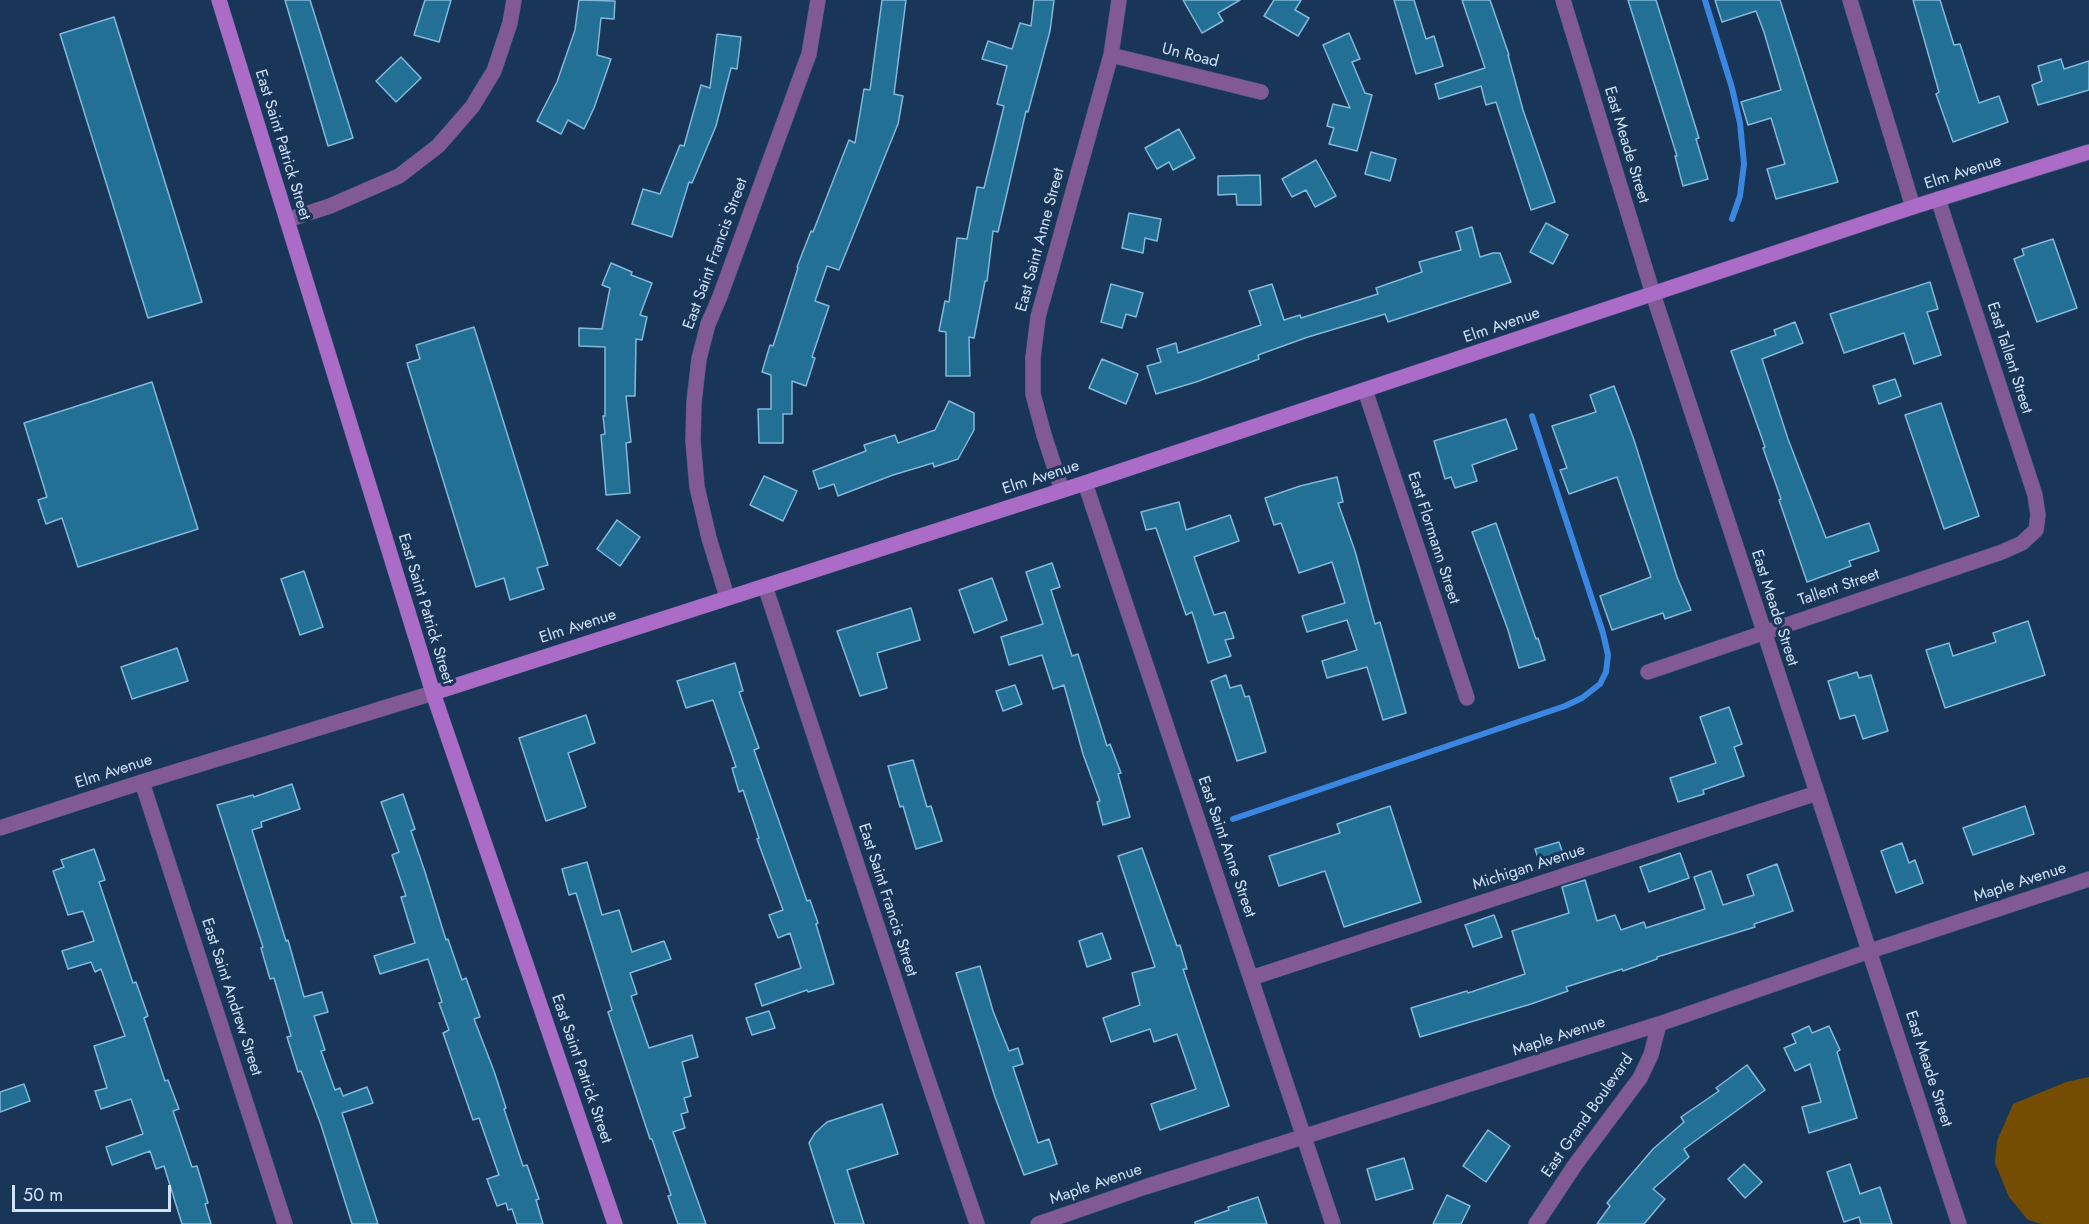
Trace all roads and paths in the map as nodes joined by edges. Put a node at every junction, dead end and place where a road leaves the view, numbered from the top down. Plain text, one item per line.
1 (219, 0) edge
2 (514, 0) edge
3 (818, 0) edge
4 (1119, 0) edge
5 (1563, 0) edge
6 (1850, 0) edge
7 (1111, 55) junction
8 (1261, 92) dead end
9 (2089, 152) edge
10 (1938, 200) junction
11 (1913, 207) junction
12 (287, 220) junction
13 (1653, 294) junction
14 (1365, 390) junction
15 (1084, 483) junction
16 (1062, 490) junction
17 (2036, 530) joint
18 (765, 586) junction
19 (727, 597) junction
20 (1763, 632) junction
21 (1648, 672) dead end
22 (432, 693) junction
23 (1467, 698) dead end
24 (142, 782) junction
25 (1818, 793) junction
26 (0, 828) edge
27 (2089, 879) edge
28 (1870, 951) junction
29 (1251, 978) junction
30 (1659, 1024) junction
31 (1304, 1136) junction
32 (285, 1224) edge
33 (615, 1224) edge
34 (978, 1224) edge
35 (1038, 1224) edge
36 (1333, 1224) edge
37 (1536, 1224) edge
38 (1959, 1224) edge

1 - 12 street, East Saint Patrick Street
2 - 12 street
3 - 19 street, East Saint Francis Street
4 - 7 street, East Saint Anne Street
5 - 13 street, East Meade Street
6 - 11 street
7 - 8 street, Un Road
7 - 16 street, East Saint Anne Street
9 - 10 street, Elm Avenue
10 - 11 street, Elm Avenue
10 - 17 street, East Tallent Street
11 - 13 street, Elm Avenue
12 - 22 street, East Saint Patrick Street
13 - 14 street, Elm Avenue
13 - 20 street, East Meade Street
14 - 15 street, Elm Avenue
14 - 23 street, East Flormann Street
15 - 16 street, Elm Avenue
15 - 29 street, East Saint Anne Street
16 - 18 street, Elm Avenue
17 - 20 street, Tallent Street
18 - 19 street, Elm Avenue
18 - 34 street, East Saint Francis Street
19 - 22 street, Elm Avenue
20 - 21 street, Tallent Street
20 - 25 street, East Meade Street
22 - 24 street, Elm Avenue
22 - 33 street, East Saint Patrick Street
24 - 26 street, Elm Avenue
24 - 32 street, East Saint Andrew Street
25 - 28 street, East Meade Street
25 - 29 street, Michigan Avenue
27 - 28 street, Maple Avenue
28 - 30 street, Maple Avenue
28 - 38 street, East Meade Street
29 - 31 street, East Saint Anne Street
30 - 31 street, Maple Avenue
30 - 37 street, East Grand Boulevard
31 - 35 street, Maple Avenue
31 - 36 street, East Saint Anne Street

